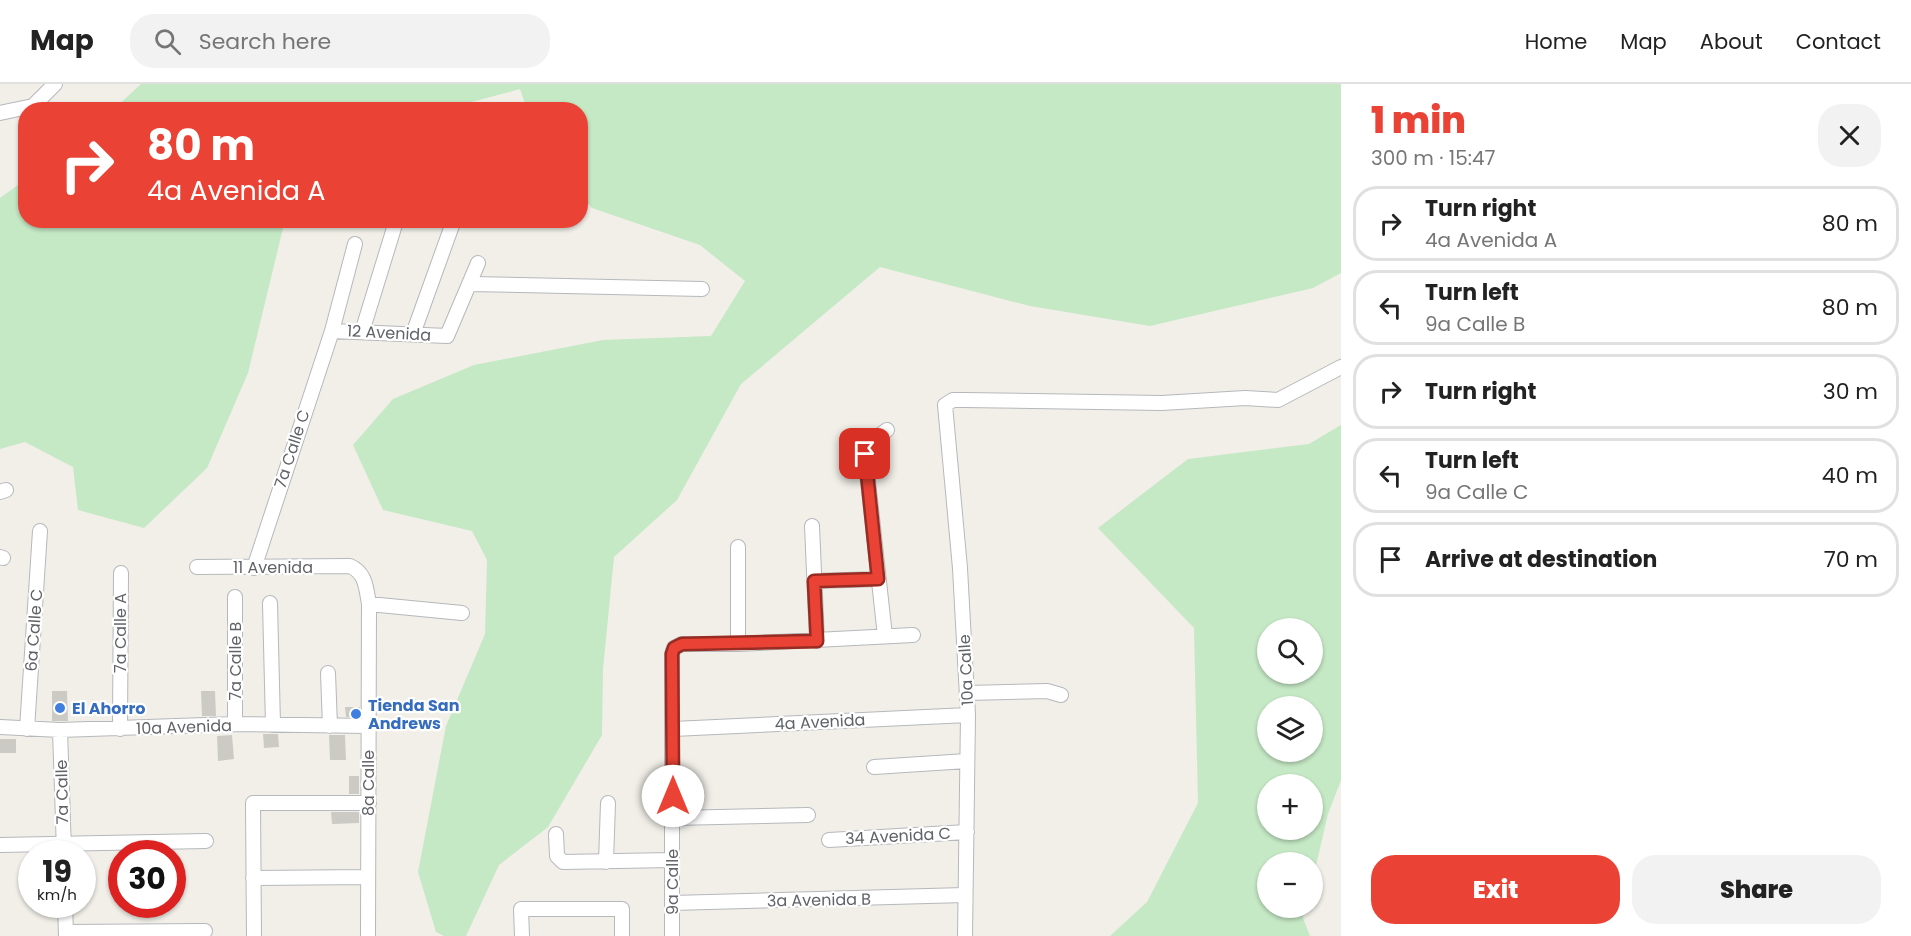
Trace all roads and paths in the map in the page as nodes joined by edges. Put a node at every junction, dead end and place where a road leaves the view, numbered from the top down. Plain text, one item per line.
1 (55, 84) edge
2 (37, 102) edge
3 (18, 109) edge
4 (0, 113) edge
5 (394, 228) dead end
6 (451, 228) edge
7 (355, 244) dead end
8 (478, 263) dead end
9 (470, 284) junction
10 (702, 289) dead end
11 (332, 331) junction
12 (362, 332) junction
13 (413, 334) junction
14 (1341, 367) edge
15 (887, 430) dead end
16 (812, 526) dead end
17 (40, 531) dead end
18 (738, 547) dead end
19 (350, 566) joint
20 (197, 567) dead end
21 (254, 568) junction
22 (121, 573) dead end
23 (878, 579) junction
24 (814, 581) junction
25 (235, 597) dead end
26 (270, 603) dead end
27 (369, 604) junction
28 (462, 614) dead end
29 (913, 635) dead end
30 (885, 636) junction
31 (817, 641) junction
32 (738, 644) junction
33 (327, 673) dead end
34 (967, 693) junction
35 (1061, 695) dead end
36 (968, 715) junction
37 (235, 724) junction
38 (273, 725) junction
39 (330, 726) junction
40 (368, 726) junction
41 (0, 727) edge
42 (27, 729) junction
43 (120, 729) junction
44 (673, 729) junction
45 (60, 730) junction
46 (967, 761) junction
47 (874, 767) dead end
48 (608, 802) dead end
49 (369, 803) junction
50 (808, 815) dead end
51 (673, 818) junction
52 (967, 832) junction
53 (556, 834) dead end
54 (63, 840) edge
55 (829, 840) dead end
56 (206, 841) dead end
57 (0, 845) edge
58 (18, 846) edge
59 (96, 847) edge
60 (671, 860) junction
61 (606, 862) junction
62 (367, 877) junction
63 (253, 878) junction
64 (965, 896) junction
65 (672, 903) junction
66 (65, 918) edge
67 (205, 931) dead end
68 (66, 934) edge
69 (254, 936) edge
70 (368, 936) edge
71 (522, 936) edge
72 (622, 936) edge
73 (672, 936) edge
74 (965, 936) edge

1 - 2 street
3 - 4 street
5 - 12 street
6 - 13 street
7 - 11 street, 7a Calle C
8 - 9 street
9 - 10 street
9 - 13 street, 12 Avenida
11 - 12 street, 12 Avenida
11 - 21 street, 7a Calle C
12 - 13 street, 12 Avenida
14 - 34 street, 10a Calle
15 - 23 street
16 - 24 street
17 - 42 street, 6a Calle C
18 - 32 street
19 - 21 street, 11 Avenida
19 - 27 street, 8a Calle
20 - 21 street, 11 Avenida
22 - 43 street, 7a Calle A
23 - 24 street
23 - 30 street
24 - 31 street
25 - 37 street, 7a Calle B
26 - 38 street
27 - 28 street
27 - 40 street, 8a Calle
29 - 30 street
30 - 31 street
31 - 32 street
32 - 44 street, 9a Calle
33 - 39 street
34 - 35 street
34 - 36 street, 10a Calle
36 - 44 street, 4a Avenida
36 - 46 street, 10a Calle
37 - 38 street, 10a Avenida
37 - 43 street, 10a Avenida
38 - 39 street, 10a Avenida
39 - 40 street, 10a Avenida
40 - 49 street, 8a Calle
41 - 42 street, 10a Avenida
42 - 45 street, 10a Avenida
43 - 45 street, 10a Avenida
44 - 51 street, 9a Calle
45 - 54 street, 7a Calle
46 - 47 street
46 - 52 street, 10a Calle
48 - 61 street
49 - 62 street, 8a Calle
49 - 63 street
50 - 51 street
51 - 60 street, 9a Calle
52 - 55 street, 34 Avenida C
52 - 64 street, 10a Calle
53 - 61 street
56 - 59 street
57 - 58 street
60 - 61 street
60 - 65 street, 9a Calle
62 - 63 street
62 - 70 street, 8a Calle
63 - 69 street
64 - 65 street, 3a Avenida B
64 - 74 street, 10a Calle
65 - 73 street, 9a Calle
66 - 68 street
67 - 68 street
71 - 72 street

